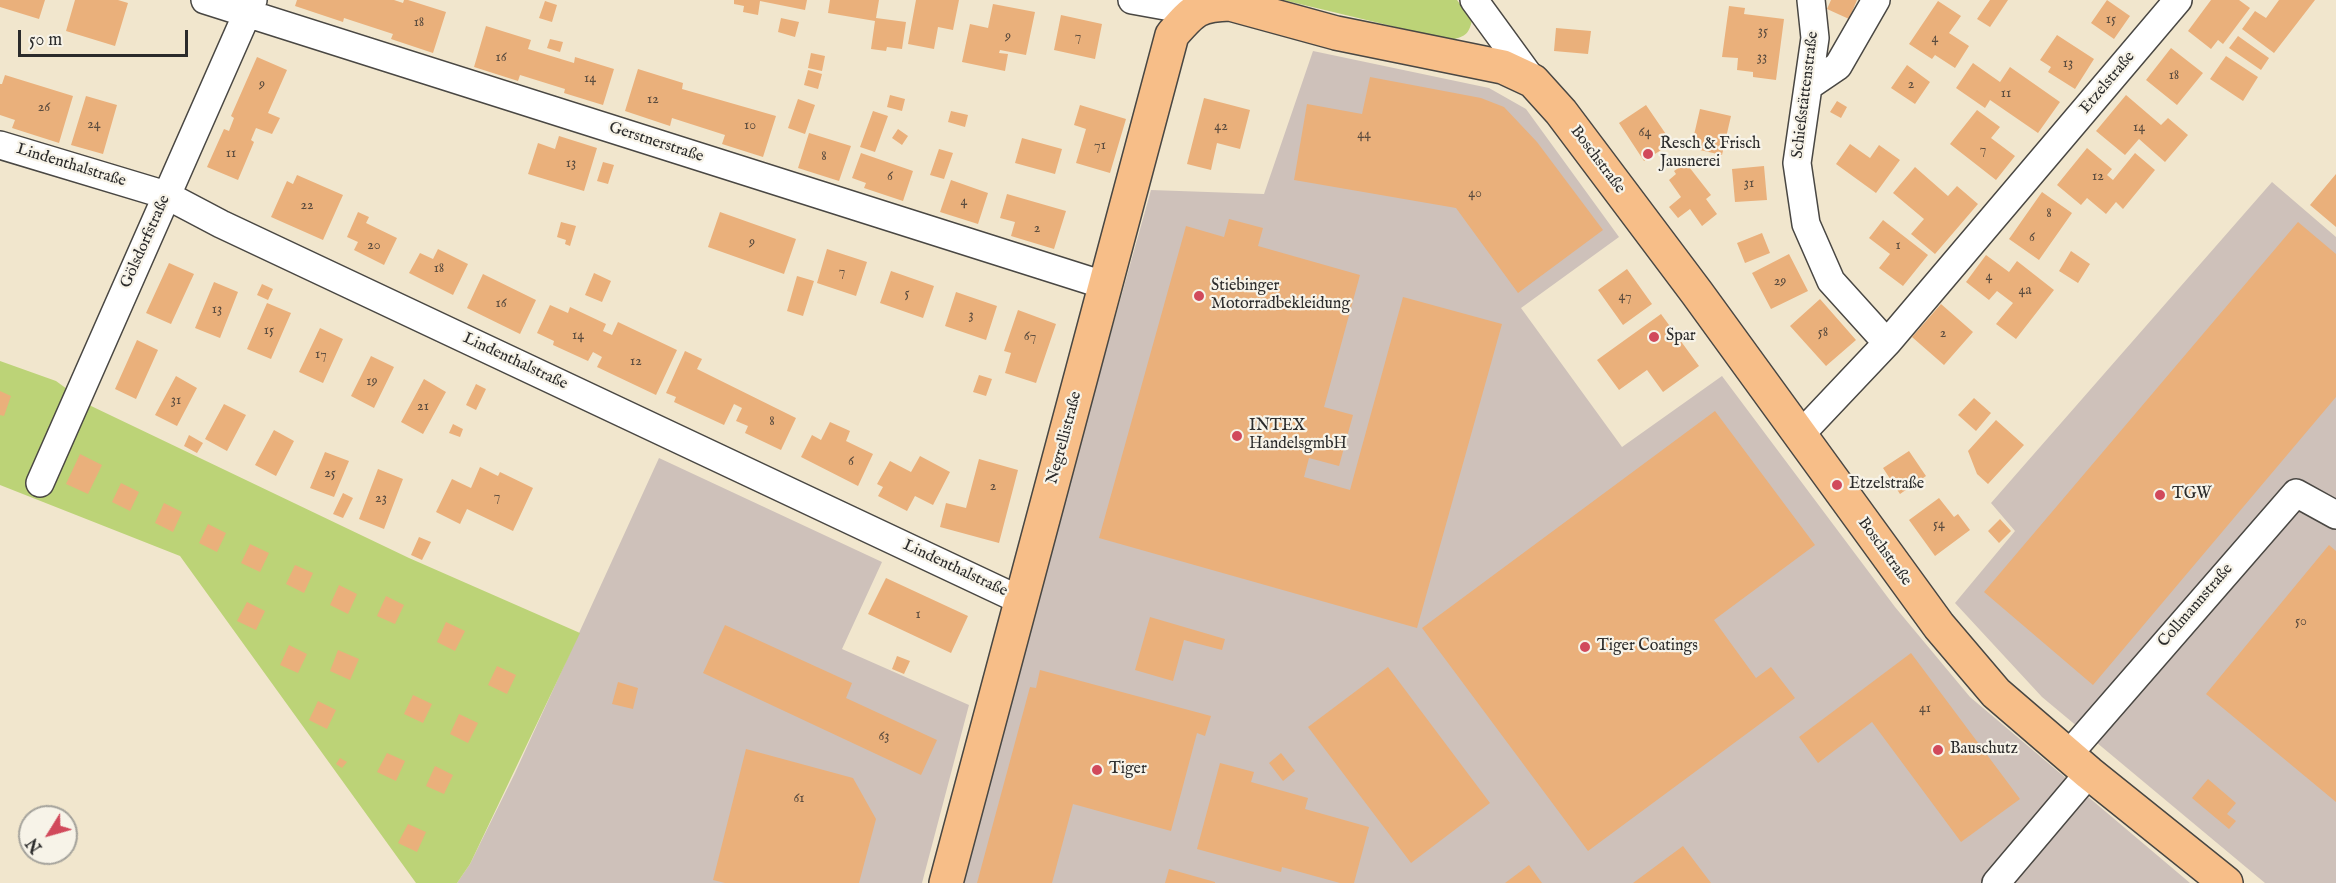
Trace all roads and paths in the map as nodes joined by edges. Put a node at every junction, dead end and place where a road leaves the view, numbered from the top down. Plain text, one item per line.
1 (205, 0) edge
2 (1132, 0) edge
3 (1474, 0) edge
4 (1811, 0) edge
5 (1876, 0) edge
6 (2178, 0) edge
7 (1194, 5) edge
8 (250, 7) edge
9 (1533, 81) junction
10 (1810, 85) junction
11 (0, 145) edge
12 (166, 195) junction
13 (1107, 286) junction
14 (1887, 343) junction
15 (1800, 435) junction
16 (39, 483) dead end
17 (2336, 515) edge
18 (1022, 601) junction
19 (2078, 764) junction
20 (946, 883) edge
21 (1996, 883) edge
22 (2226, 883) edge

1 - 8 street, Gerstnerstraße
2 - 7 street
3 - 9 street, Boschstraße
4 - 10 street, Schießstättenstraße
5 - 10 street
6 - 14 street, Etzelstraße
7 - 9 main road, Boschstraße
7 - 13 main road, Negrellistraße
8 - 12 street, Gölsdorfstraße
8 - 13 street, Gerstnerstraße
9 - 15 main road, Boschstraße
10 - 14 street, Schießstättenstraße
11 - 12 street, Lindenthalstraße
12 - 16 street, Gölsdorfstraße
12 - 18 street, Lindenthalstraße
13 - 18 main road, Negrellistraße
14 - 15 street, Etzelstraße
15 - 19 main road, Boschstraße
17 - 19 street, Collmannstraße
18 - 20 main road, Negrellistraße
19 - 21 street
19 - 22 main road, Boschstraße

